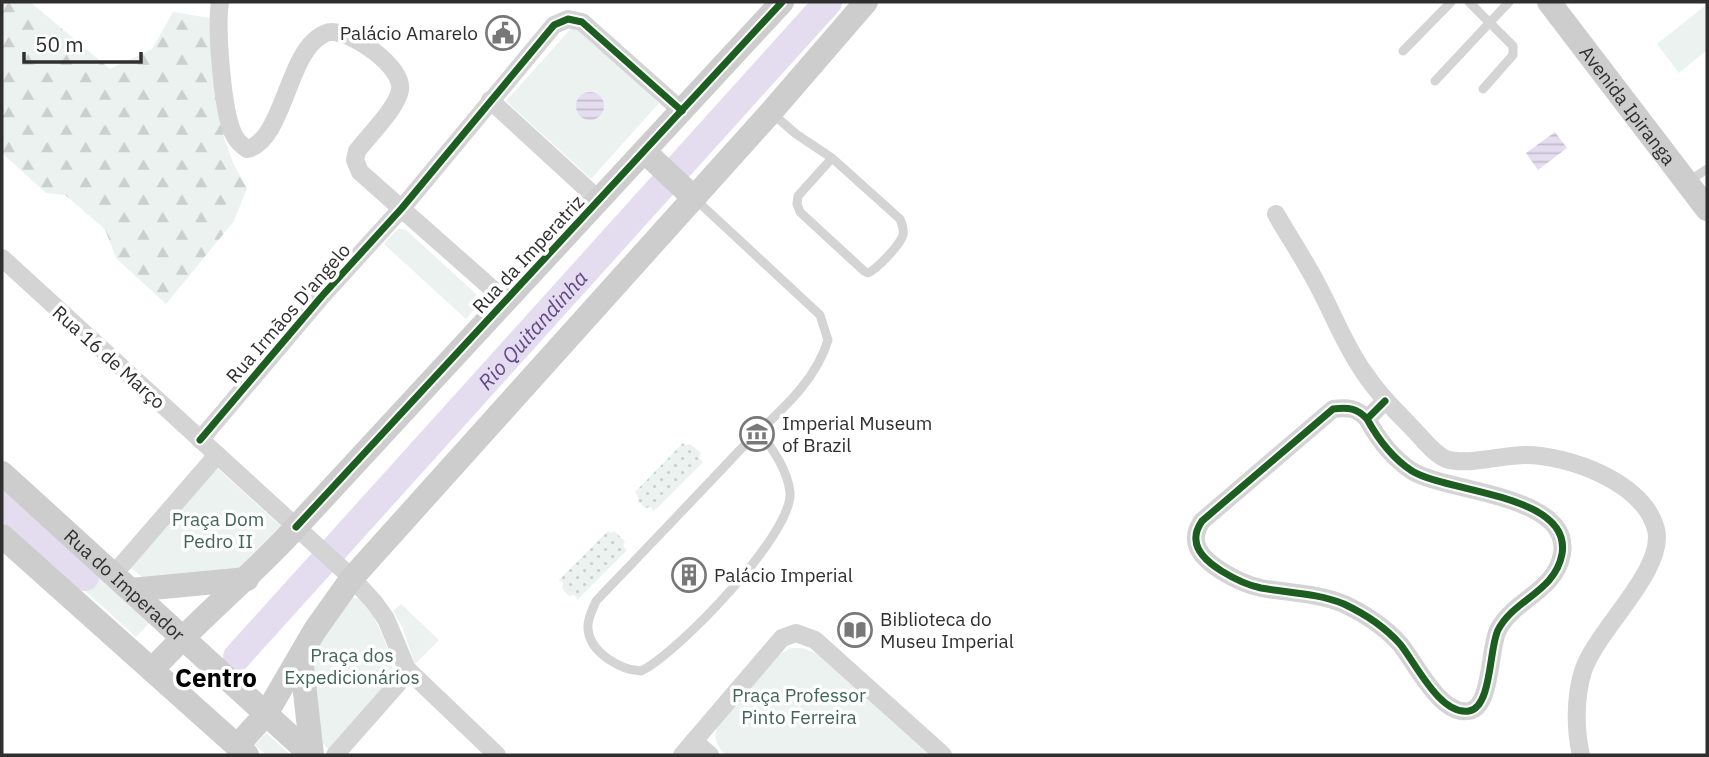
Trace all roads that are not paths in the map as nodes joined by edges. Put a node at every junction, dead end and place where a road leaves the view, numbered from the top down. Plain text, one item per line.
1 (220, 2) edge
2 (782, 2) edge
3 (866, 2) edge
4 (1451, 2) edge
5 (1469, 2) edge
6 (1509, 2) edge
7 (1549, 2) edge
8 (1490, 22) junction
9 (1403, 51) dead end
10 (1434, 81) dead end
11 (1483, 89) dead end
12 (491, 100) junction
13 (682, 111) junction
14 (771, 112) junction
15 (645, 152) junction
16 (832, 158) junction
17 (1698, 176) edge
18 (694, 198) junction
19 (600, 201) junction
20 (402, 208) junction
21 (1707, 209) edge
22 (1276, 214) dead end
23 (2, 258) edge
24 (506, 301) junction
25 (1385, 401) junction
26 (1367, 419) junction
27 (759, 430) junction
28 (200, 440) junction
29 (217, 455) junction
30 (2, 472) edge
31 (296, 527) junction
32 (2, 536) edge
33 (247, 579) junction
34 (352, 579) junction
35 (123, 582) junction
36 (183, 636) junction
37 (300, 657) junction
38 (153, 668) junction
39 (409, 671) junction
40 (266, 714) junction
41 (694, 741) junction
42 (242, 751) edge
43 (311, 755) edge
44 (335, 755) edge
45 (497, 755) edge
46 (682, 755) edge
47 (710, 755) edge
48 (943, 755) edge
49 (1581, 755) edge

1 - 20 street
2 - 13 main road, Rua da Imperatriz
3 - 14 main road
4 - 9 lane
5 - 8 lane
6 - 8 lane
7 - 17 main road, Avenida Ipiranga
8 - 10 lane
8 - 11 lane
12 - 13 street, Rua Irmãos D'angelo
12 - 19 street
12 - 20 street, Rua Irmãos D'angelo
13 - 15 main road, Rua da Imperatriz
14 - 16 lane
14 - 18 main road
15 - 18 main road
15 - 19 main road, Rua da Imperatriz
16 - 16 lane
17 - 21 main road, Avenida Ipiranga
18 - 27 lane
18 - 34 main road
19 - 24 main road, Rua da Imperatriz
20 - 24 street
20 - 28 street, Rua Irmãos D'angelo
22 - 25 street
23 - 28 street, Rua 16 de Março
24 - 31 main road, Rua da Imperatriz
25 - 26 street
25 - 49 street
26 - 26 street
27 - 27 lane
28 - 29 street, Rua 16 de Março
29 - 31 street
29 - 35 street
30 - 35 main road, Rua do Imperador
31 - 33 main road
31 - 34 street
32 - 38 main road
33 - 35 main road
33 - 36 main road
34 - 37 main road
34 - 39 street
35 - 36 main road, Rua do Imperador
36 - 38 main road
36 - 40 main road, Rua do Imperador
37 - 40 main road
37 - 43 main road
38 - 42 main road
39 - 44 street
39 - 45 street
40 - 42 main road
40 - 43 main road, Rua do Imperador
41 - 46 street
41 - 47 street
41 - 48 street

